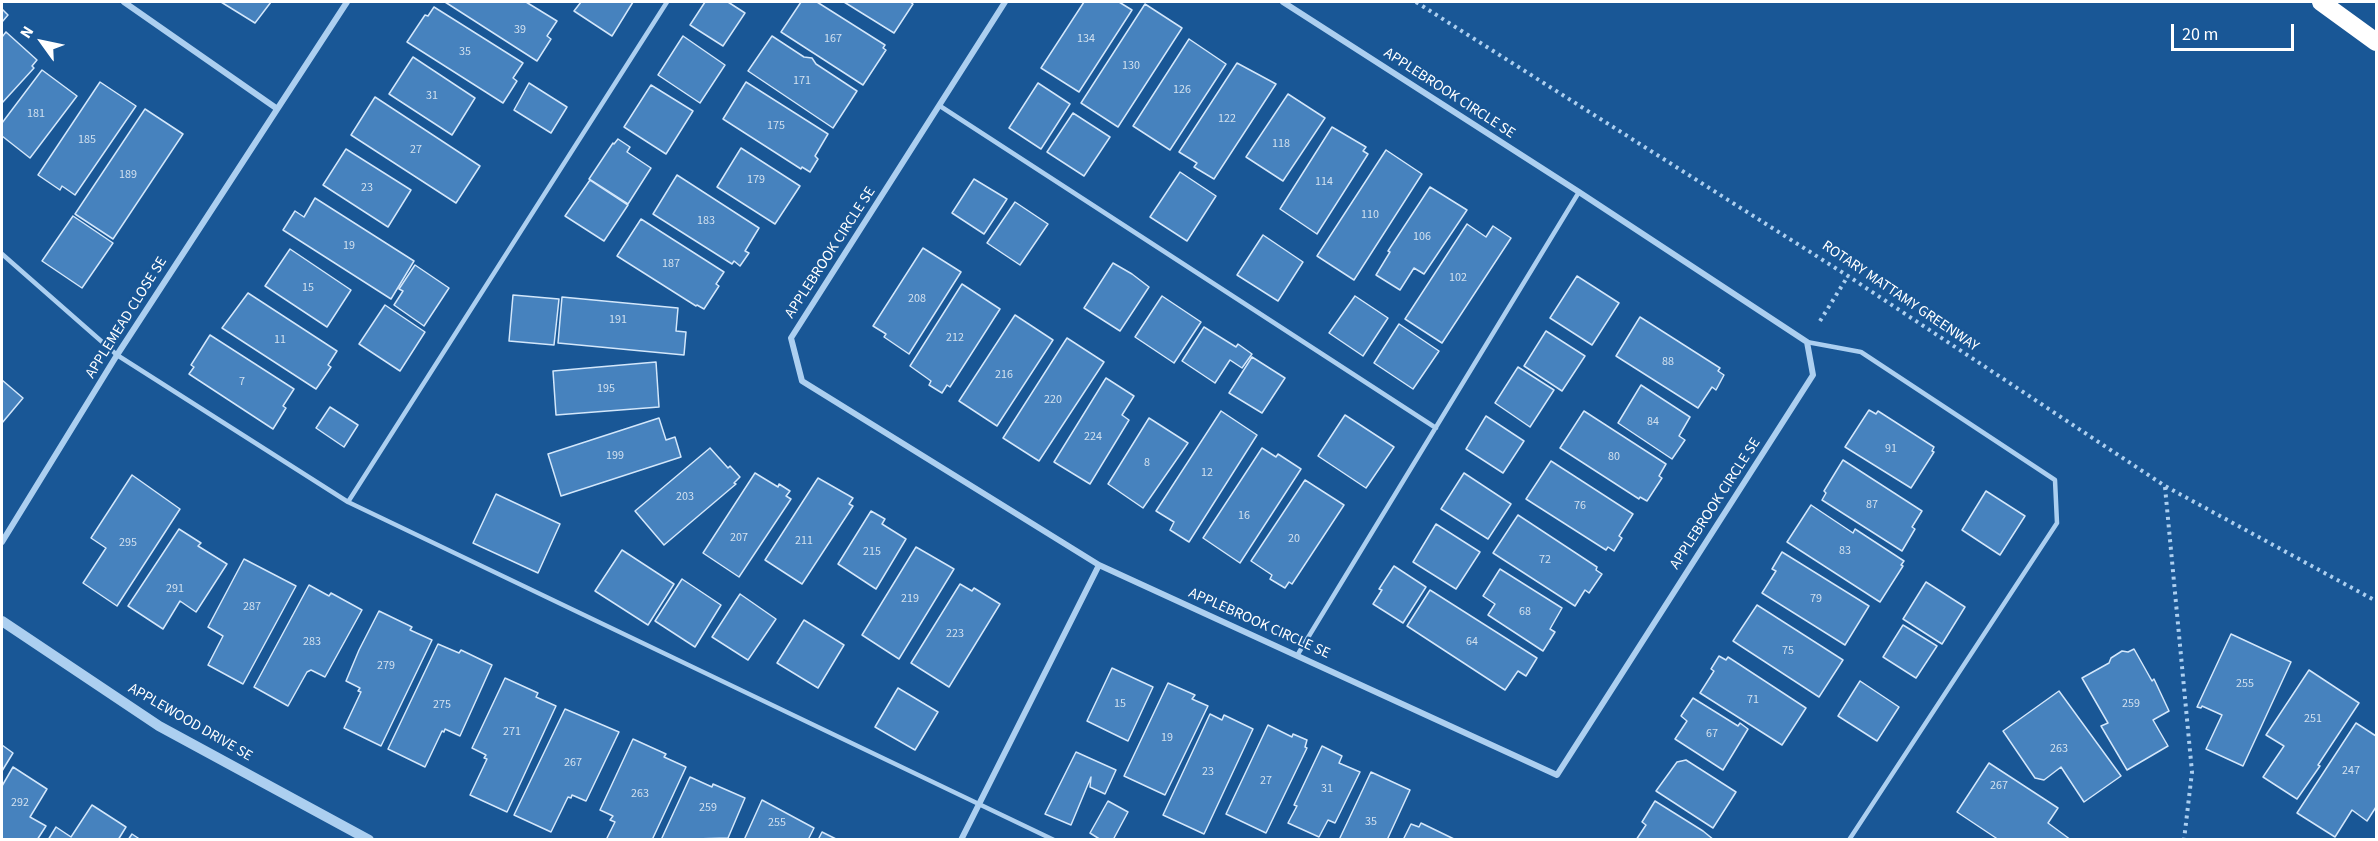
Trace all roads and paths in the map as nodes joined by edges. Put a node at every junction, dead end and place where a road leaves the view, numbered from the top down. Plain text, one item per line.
1 (124, 2) edge
2 (346, 2) edge
3 (668, 2) edge
4 (1005, 2) edge
5 (1283, 2) edge
6 (1416, 2) edge
7 (2321, 2) edge
8 (2376, 42) edge
9 (940, 106) junction
10 (276, 108) junction
11 (1579, 192) junction
12 (2, 254) edge
13 (1848, 276) junction
14 (1807, 342) junction
15 (117, 355) junction
16 (1436, 428) junction
17 (2165, 486) junction
18 (348, 502) junction
19 (2, 542) edge
20 (1099, 565) junction
21 (2376, 601) edge
22 (2, 621) edge
23 (1298, 654) junction
24 (978, 804) junction
25 (369, 840) edge
26 (961, 840) edge
27 (1054, 840) edge
28 (1849, 840) edge
29 (2184, 840) edge

1 - 10 street
2 - 10 street, APPLEMEAD CLOSE SE
3 - 18 lane
4 - 9 street, APPLEBROOK CIRCLE SE
5 - 11 street, APPLEBROOK CIRCLE SE
6 - 13 path, ROTARY MATTAMY GREENWAY
7 - 8 highway
9 - 16 lane
9 - 20 street, APPLEBROOK CIRCLE SE
10 - 15 street, APPLEMEAD CLOSE SE
11 - 14 street, APPLEBROOK CIRCLE SE
11 - 16 lane
12 - 15 lane
13 - 14 path
13 - 17 path, ROTARY MATTAMY GREENWAY
14 - 23 street, APPLEBROOK CIRCLE SE
14 - 28 lane
15 - 18 lane
15 - 19 street, APPLEMEAD CLOSE SE
16 - 23 lane
17 - 21 path, ROTARY MATTAMY GREENWAY
17 - 29 path
18 - 24 lane
20 - 23 street, APPLEBROOK CIRCLE SE
20 - 24 street
22 - 25 street, APPLEWOOD DRIVE SE
24 - 26 street
24 - 27 lane

